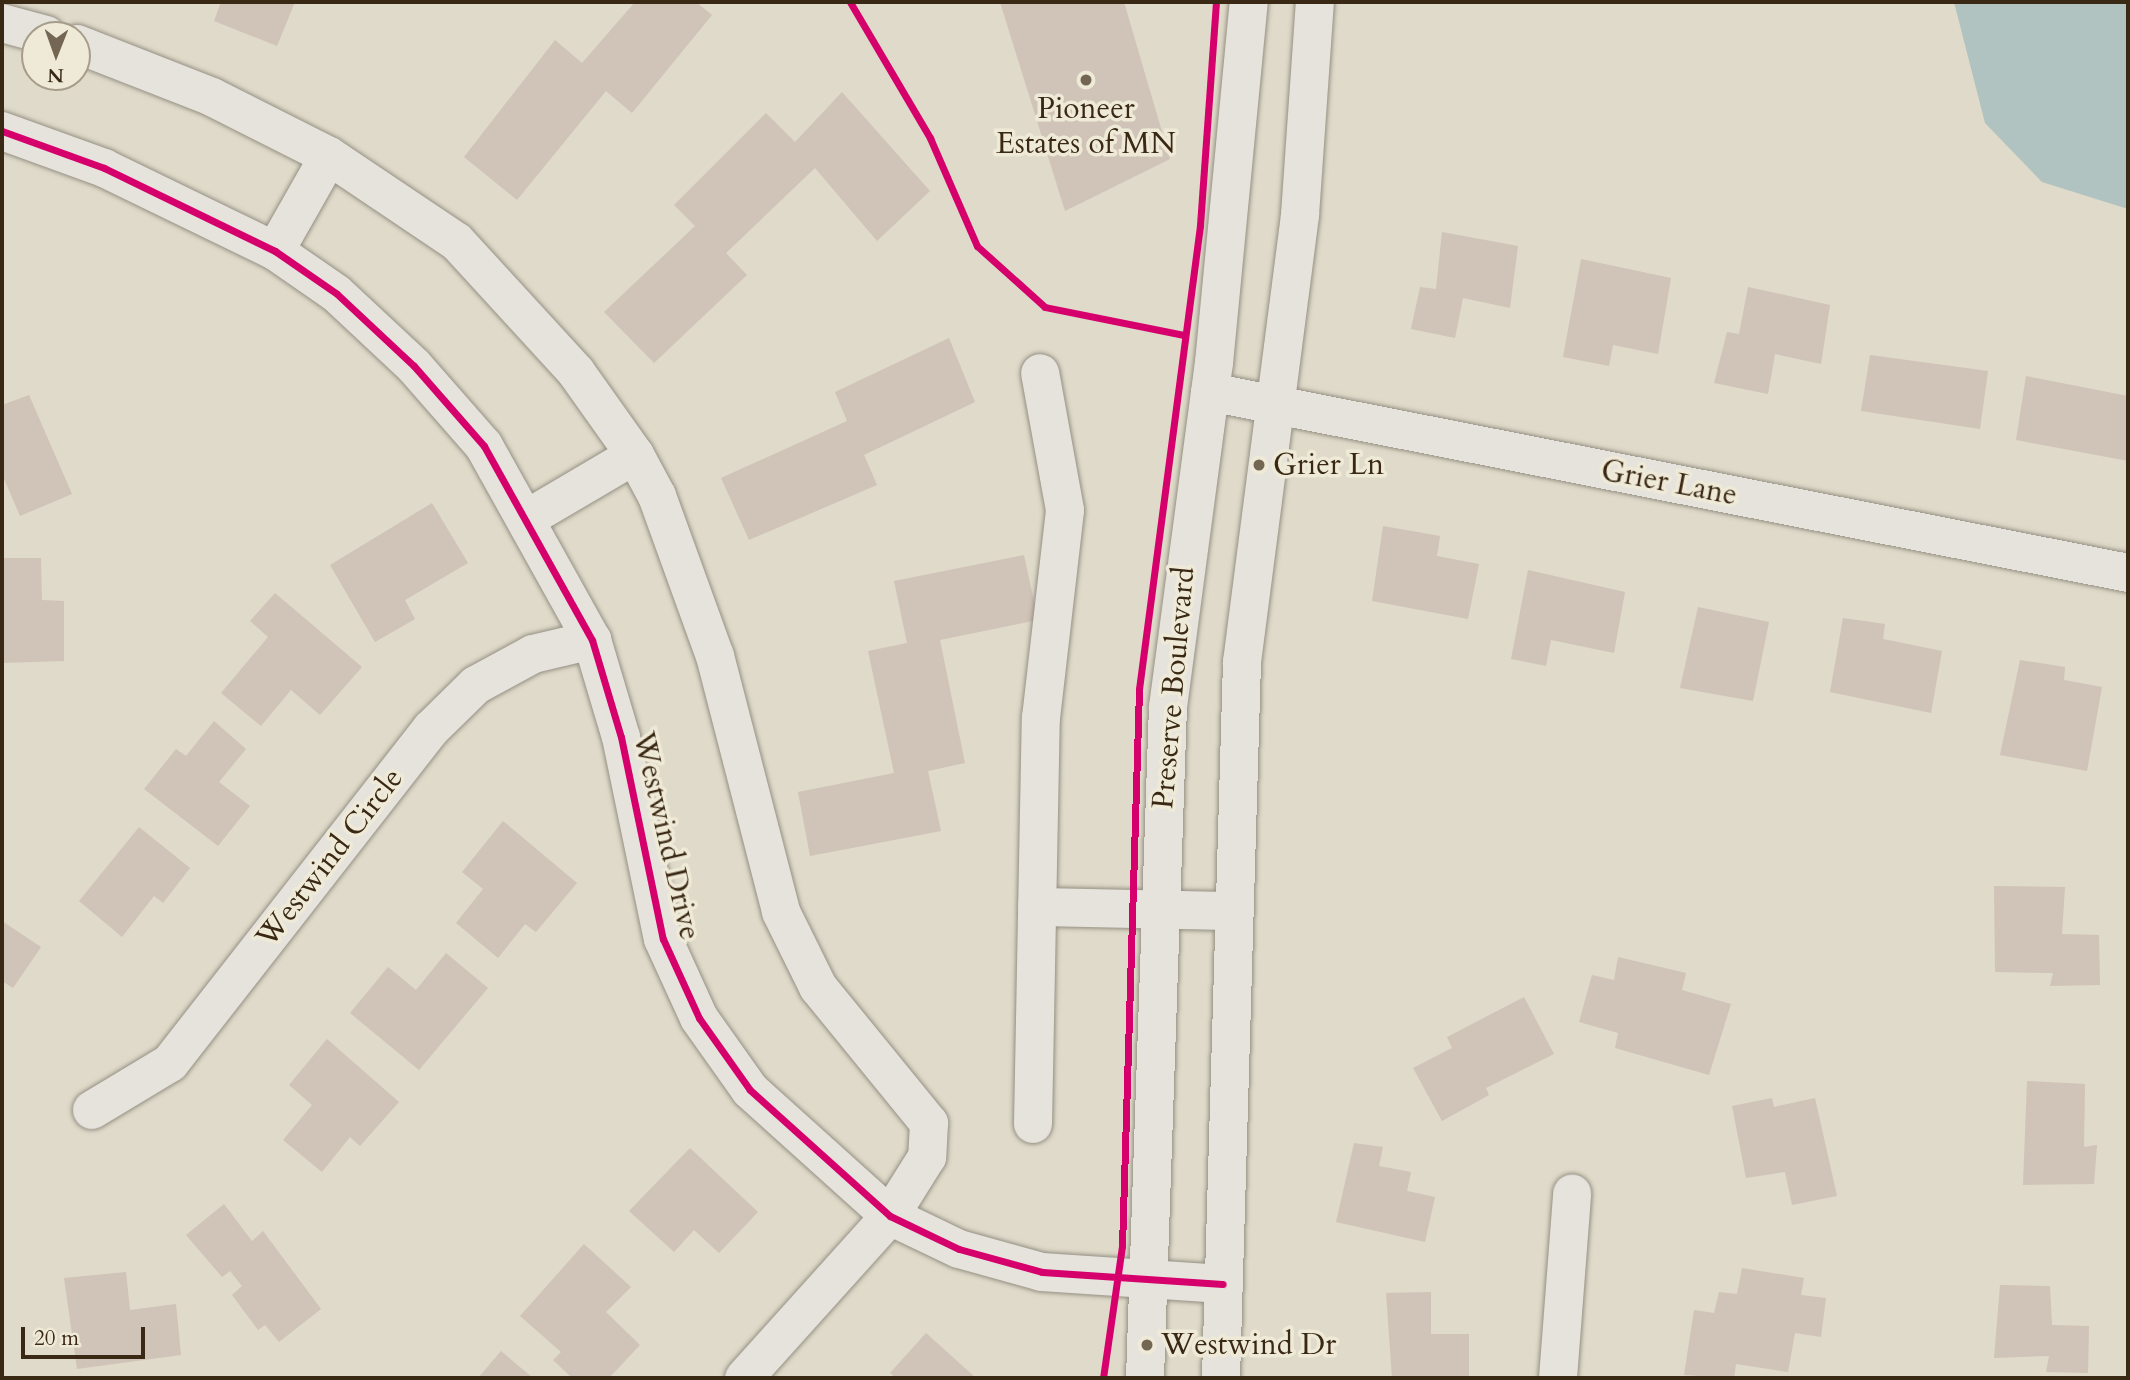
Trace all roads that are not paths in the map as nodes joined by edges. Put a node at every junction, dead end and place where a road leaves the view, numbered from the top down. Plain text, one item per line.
1 (1249, 2) edge
2 (1315, 2) edge
3 (2, 23) edge
4 (21, 28) edge
5 (91, 49) edge
6 (2, 131) edge
7 (329, 156) junction
8 (275, 251) junction
9 (1040, 373) dead end
10 (1210, 392) junction
11 (1275, 405) junction
12 (635, 455) junction
13 (528, 519) junction
14 (2128, 573) edge
15 (592, 640) junction
16 (1037, 907) junction
17 (1161, 909) junction
18 (1231, 911) junction
19 (92, 1110) dead end
20 (1033, 1124) dead end
21 (1572, 1194) dead end
22 (890, 1216) junction
23 (1149, 1281) junction
24 (1223, 1284) junction
25 (744, 1378) edge
26 (1145, 1378) edge
27 (1221, 1378) edge
28 (1558, 1378) edge

1 - 10 street, Preserve Boulevard
2 - 11 street
3 - 4 street
5 - 7 street
6 - 8 street, Westwind Drive
7 - 8 street
7 - 12 street
8 - 13 street, Westwind Drive
9 - 16 street
10 - 11 street, Grier Lane
10 - 17 street, Preserve Boulevard
11 - 14 street, Grier Lane
11 - 18 street
12 - 13 street
12 - 22 street
13 - 15 street, Westwind Drive
15 - 19 street, Westwind Circle
15 - 22 street, Westwind Drive
16 - 17 street
16 - 20 street
17 - 18 street
17 - 23 street, Preserve Boulevard
18 - 24 street
21 - 28 street
22 - 23 street, Westwind Drive
22 - 25 street
23 - 24 street, Westwind Drive
23 - 26 street, Preserve Boulevard
24 - 27 street

